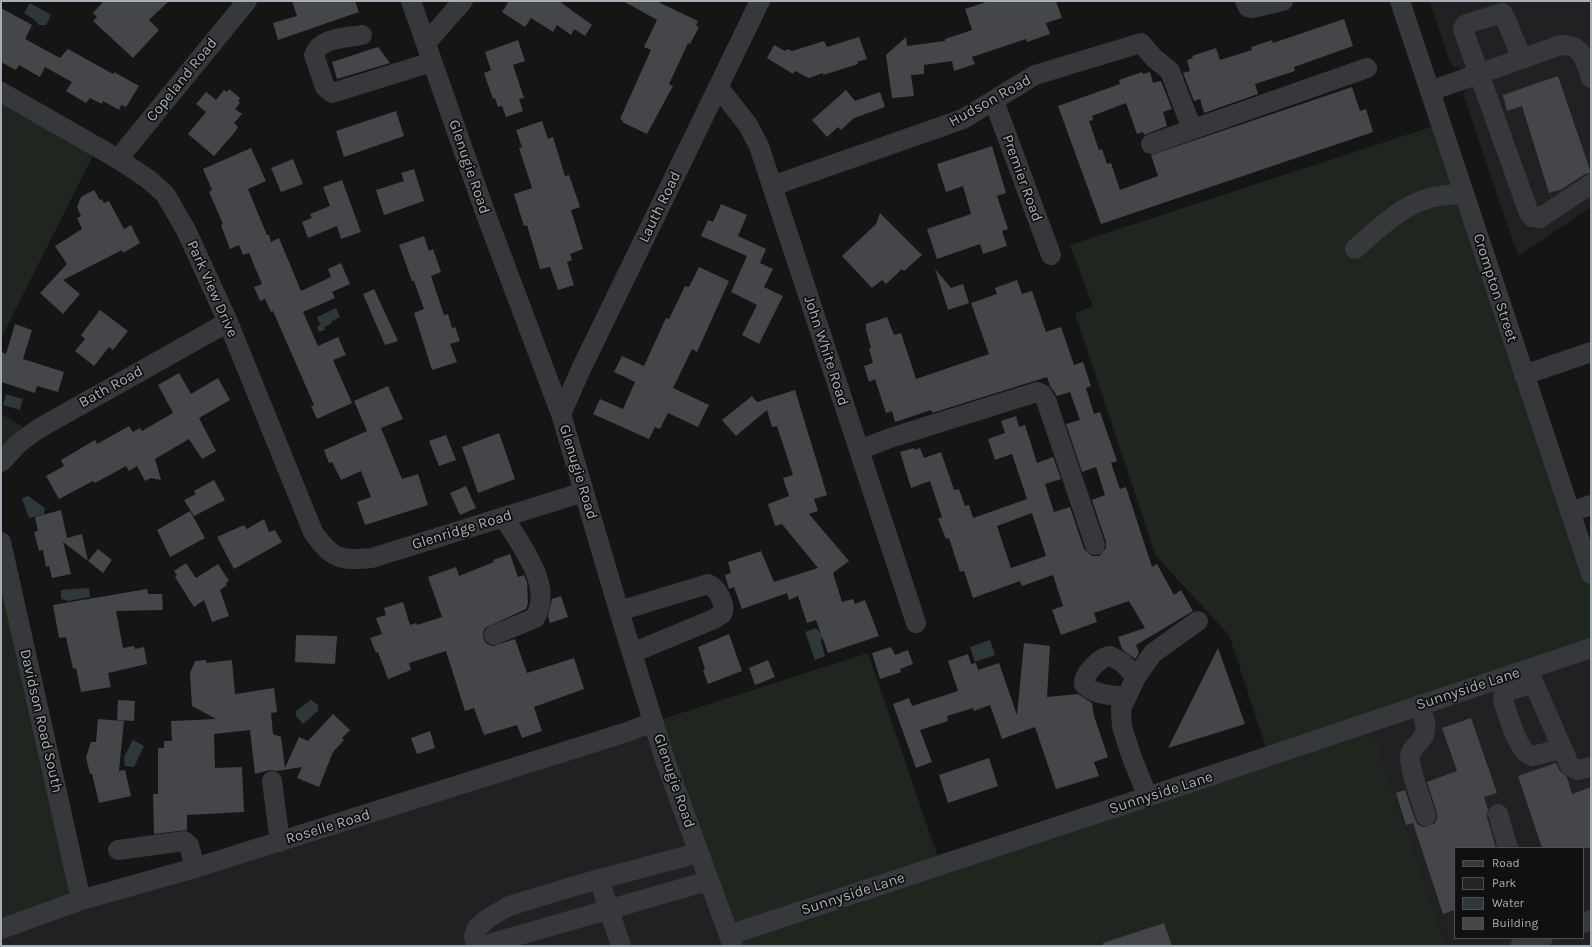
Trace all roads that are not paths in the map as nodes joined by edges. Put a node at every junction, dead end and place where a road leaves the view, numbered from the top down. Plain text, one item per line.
1 (246, 1) edge
2 (411, 1) edge
3 (463, 1) edge
4 (760, 1) edge
5 (1245, 1) edge
6 (1283, 1) edge
7 (1400, 1) edge
8 (362, 35) dead end
9 (429, 53) junction
10 (1522, 59) junction
11 (1367, 68) dead end
12 (1480, 74) junction
13 (1591, 78) edge
14 (719, 88) junction
15 (1430, 91) junction
16 (1, 92) edge
17 (994, 101) junction
18 (1192, 130) junction
19 (1151, 144) dead end
20 (118, 160) junction
21 (1591, 184) edge
22 (772, 186) junction
23 (1464, 193) junction
24 (1355, 249) dead end
25 (1050, 255) dead end
26 (228, 322) junction
27 (1591, 352) edge
28 (1524, 375) junction
29 (561, 414) junction
30 (859, 450) junction
31 (1, 462) edge
32 (584, 492) junction
33 (1591, 505) edge
34 (1571, 512) junction
35 (504, 517) junction
36 (1, 542) edge
37 (1095, 545) dead end
38 (338, 558) joint
39 (1591, 574) edge
40 (619, 611) junction
41 (1198, 621) dead end
42 (916, 623) dead end
43 (494, 636) dead end
44 (1591, 648) edge
45 (632, 653) junction
46 (1531, 676) junction
47 (1136, 677) junction
48 (1125, 697) junction
49 (1419, 705) junction
50 (653, 722) junction
51 (1562, 749) junction
52 (1591, 767) edge
53 (272, 781) dead end
54 (1148, 797) junction
55 (1498, 814) dead end
56 (1426, 816) dead end
57 (280, 842) junction
58 (1508, 847) edge
59 (118, 850) dead end
60 (698, 853) junction
61 (195, 868) junction
62 (599, 879) junction
63 (708, 881) junction
64 (578, 885) junction
65 (81, 900) junction
66 (608, 909) junction
67 (588, 914) junction
68 (1, 929) edge
69 (731, 940) edge
70 (621, 946) edge

1 - 20 street, Copeland Road
2 - 9 street, Glenugie Road
3 - 9 street
4 - 14 street, Lauth Road
5 - 6 street
7 - 15 street, Crompton Street
8 - 9 street
9 - 29 street, Glenugie Road
10 - 12 street
10 - 12 street
10 - 13 street
11 - 18 street
12 - 15 street
12 - 21 street
14 - 22 street, John White Road
14 - 29 street, Lauth Road
15 - 23 street, Crompton Street
16 - 20 street, Park View Drive
17 - 18 street, Hudson Road
17 - 22 street, Hudson Road
17 - 25 street, Premier Road
18 - 19 street
20 - 26 street, Park View Drive
22 - 30 street, John White Road
23 - 24 street
23 - 28 street, Crompton Street
26 - 31 street, Bath Road
26 - 38 street, Park View Drive
27 - 28 street
28 - 34 street, Crompton Street
29 - 32 street, Glenugie Road
30 - 37 street
30 - 42 street, John White Road
32 - 35 street, Glenridge Road
32 - 40 street, Glenugie Road
33 - 34 street
34 - 39 street, Crompton Street
35 - 38 street, Glenridge Road
35 - 43 street
36 - 65 street, Davidson Road South
40 - 45 street, Glenugie Road
40 - 45 street
41 - 47 street
44 - 46 street, Sunnyside Lane
45 - 50 street, Glenugie Road
46 - 49 street, Sunnyside Lane
46 - 51 street
46 - 51 street
47 - 48 street
47 - 48 street
48 - 54 street
49 - 54 street, Sunnyside Lane
49 - 56 street
50 - 57 street, Roselle Road
50 - 60 street, Glenugie Road
51 - 52 street
53 - 57 street
54 - 69 street, Sunnyside Lane
55 - 58 street
57 - 61 street, Roselle Road
59 - 61 street
60 - 62 street
60 - 63 street, Glenugie Road
61 - 65 street, Roselle Road
62 - 64 street
62 - 66 street
63 - 66 street
63 - 69 street, Glenugie Road
64 - 67 street
64 - 67 street
65 - 68 street, Roselle Road
66 - 67 street
66 - 70 street

